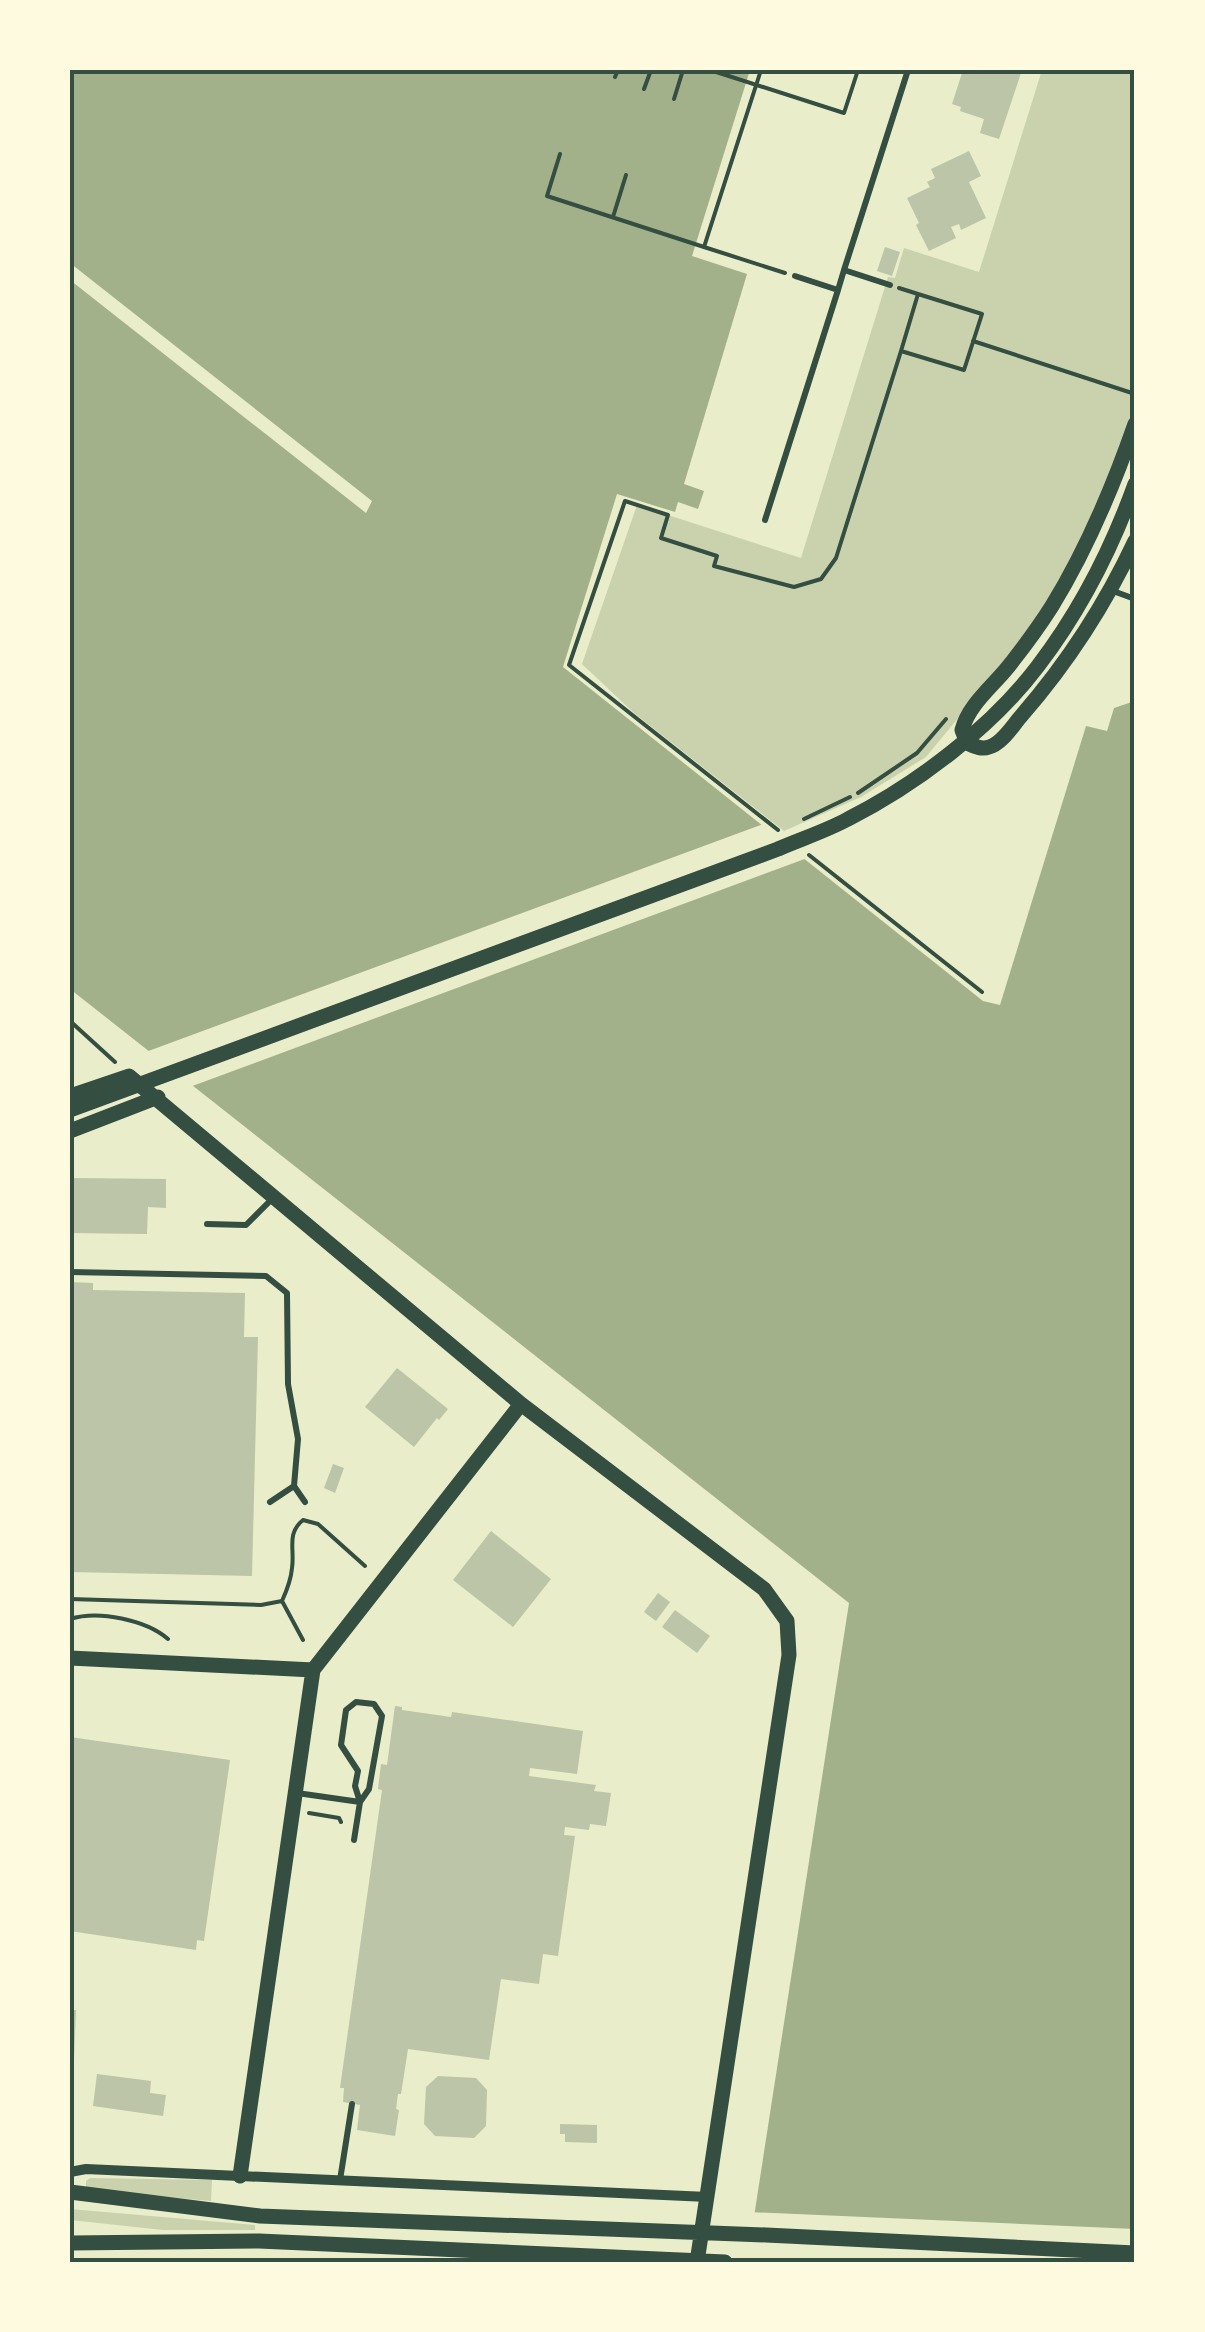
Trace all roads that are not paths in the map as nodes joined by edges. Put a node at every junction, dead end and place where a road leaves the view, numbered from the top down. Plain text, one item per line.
1 (908, 70) edge
2 (844, 270) junction
3 (795, 276) road end
4 (890, 285) road end
5 (838, 290) junction
6 (1135, 424) edge
7 (1135, 484) edge
8 (764, 520) dead end
9 (1135, 542) edge
10 (1110, 591) junction
11 (1135, 599) edge
12 (70, 1096) edge
13 (158, 1098) junction
14 (70, 1110) edge
15 (70, 1130) edge
16 (275, 1196) junction
17 (207, 1224) dead end
18 (70, 1272) edge
19 (521, 1404) junction
20 (294, 1486) junction
21 (270, 1502) dead end
22 (305, 1502) dead end
23 (70, 1658) edge
24 (313, 1670) junction
25 (296, 1792) junction
26 (360, 1802) junction
27 (354, 1840) dead end
28 (352, 2104) dead end
29 (70, 2172) edge
30 (240, 2176) junction
31 (340, 2181) junction
32 (70, 2192) edge
33 (708, 2196) junction
34 (70, 2244) edge
35 (1135, 2253) edge
36 (696, 2262) edge
37 (725, 2262) edge

1 - 2 lane
2 - 4 lane
2 - 5 lane
3 - 5 lane
5 - 8 lane
6 - 10 street
7 - 14 street
9 - 10 street
10 - 11 lane
12 - 13 street
13 - 15 street
13 - 16 street
16 - 17 lane
16 - 19 street
18 - 20 lane
19 - 24 street
19 - 33 street
20 - 21 lane
20 - 22 lane
23 - 24 street
24 - 25 street
25 - 26 lane
25 - 30 street
26 - 26 lane
26 - 27 lane
28 - 31 lane
29 - 30 street
30 - 31 street
31 - 33 street
32 - 35 street
33 - 36 street
34 - 37 street

